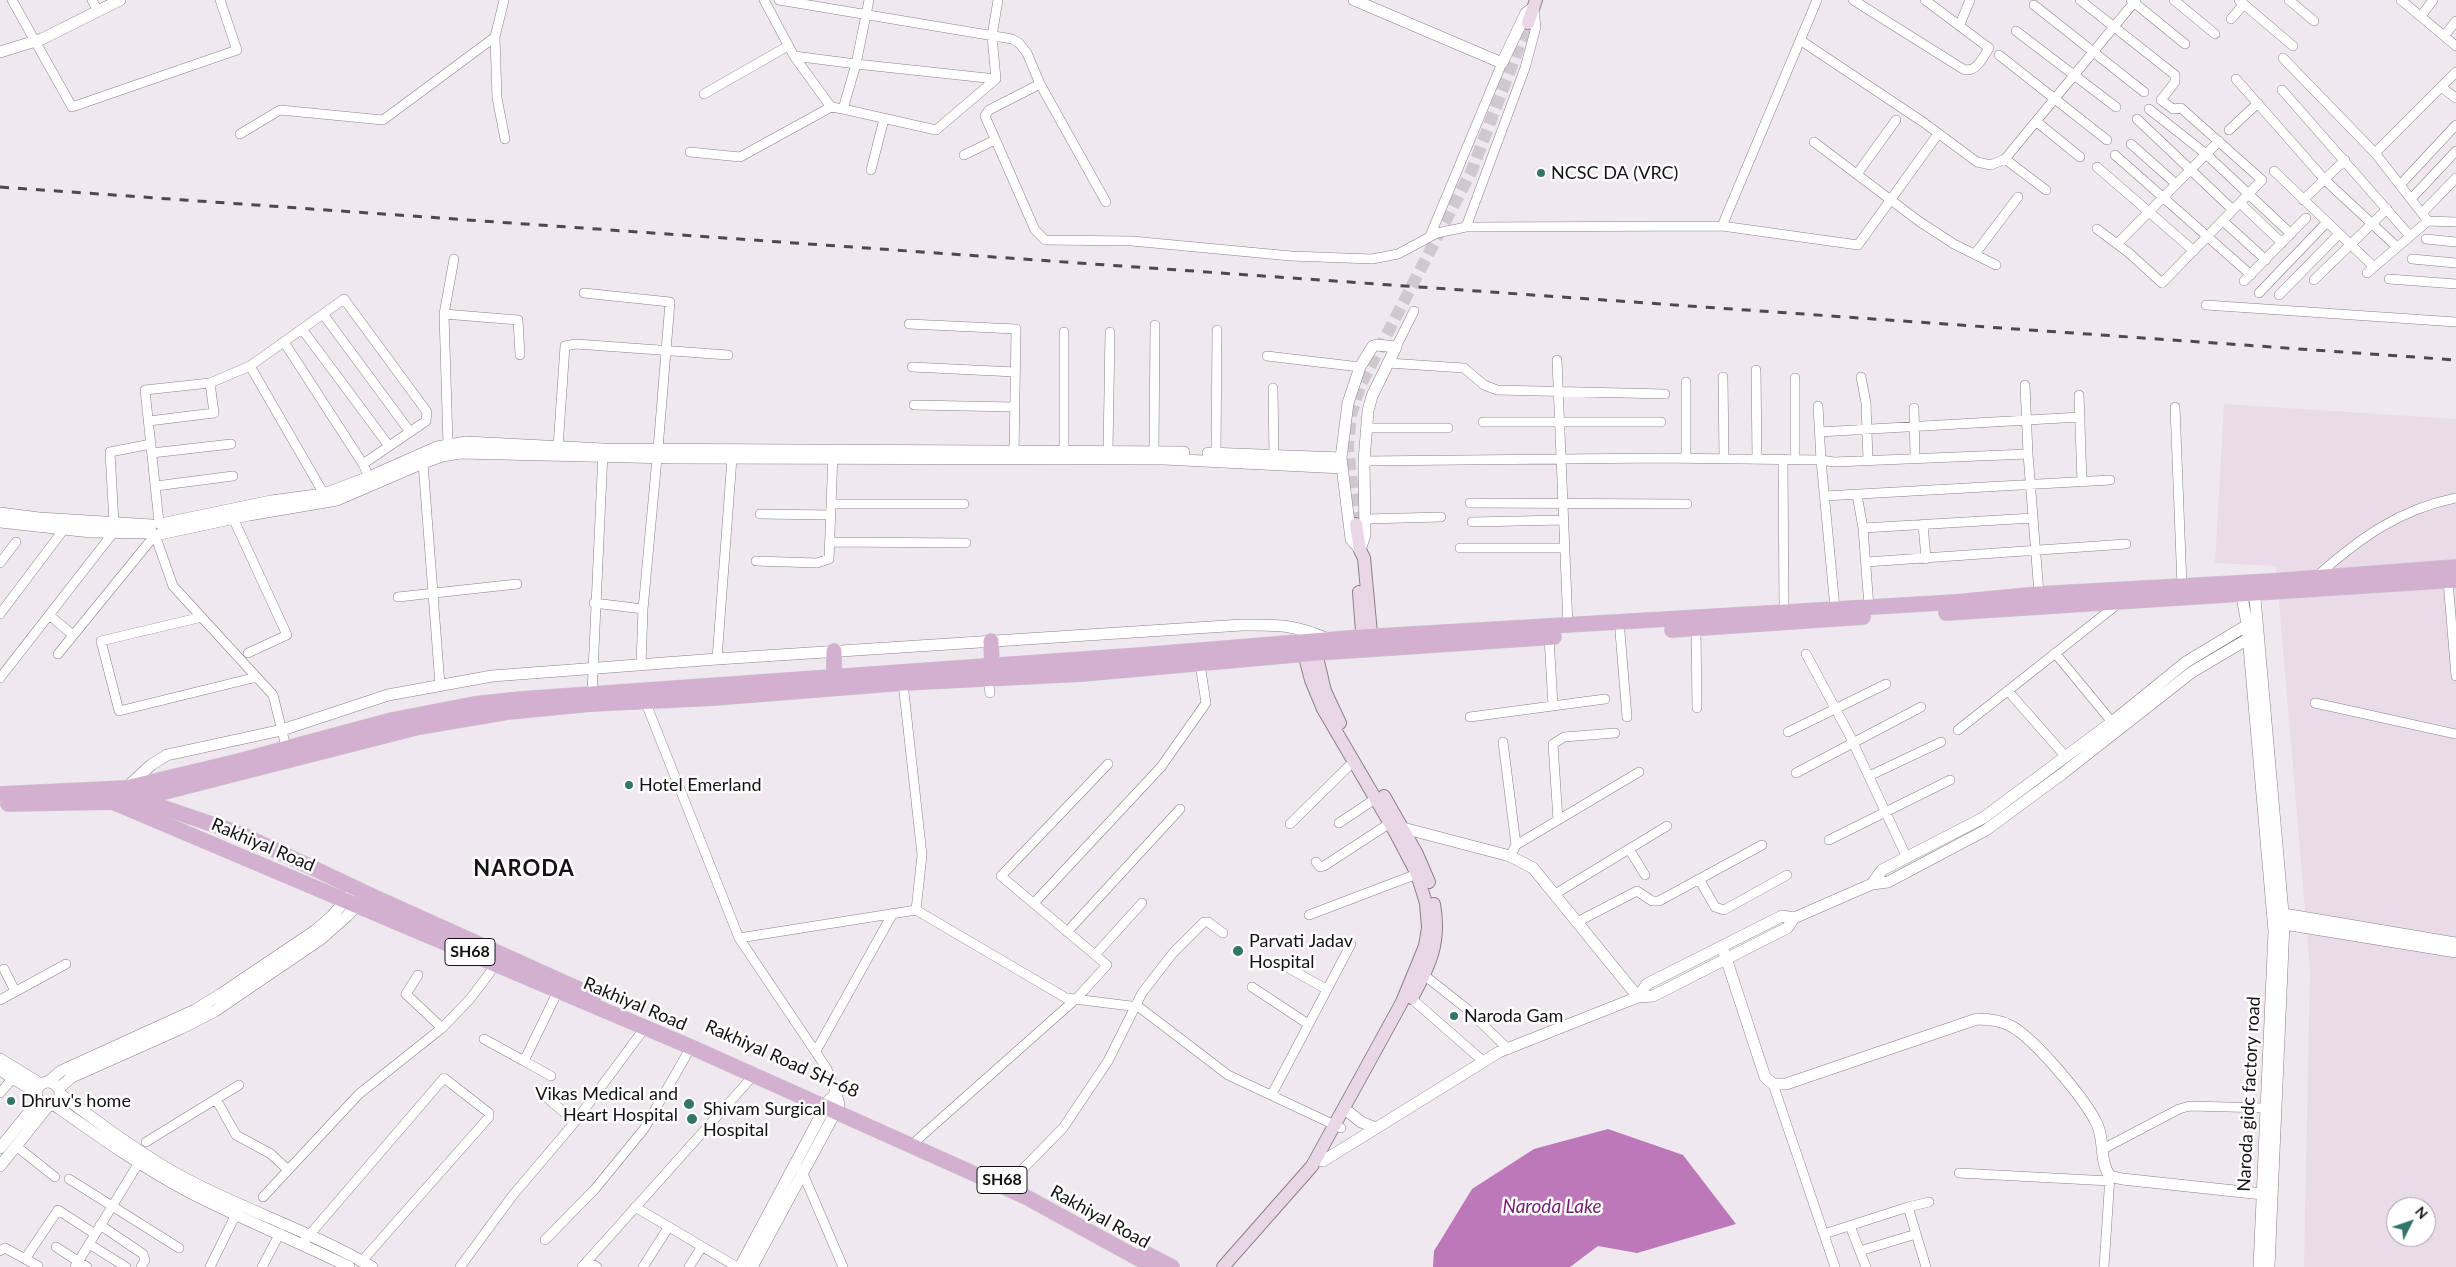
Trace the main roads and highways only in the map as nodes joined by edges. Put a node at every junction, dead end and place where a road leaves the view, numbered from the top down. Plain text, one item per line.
1 (1535, 4) edge
2 (1528, 23) tunnel mouth
3 (1361, 522) tunnel mouth
4 (2456, 567) edge
5 (2452, 581) edge
6 (2247, 588) junction
7 (990, 641) road end
8 (1367, 643) junction
9 (1313, 646) junction
10 (834, 652) road end
11 (834, 676) junction
12 (990, 679) junction
13 (126, 788) junction
14 (96, 790) junction
15 (0, 794) edge
16 (138, 799) junction
17 (112, 802) junction
18 (0, 804) edge
19 (1396, 828) junction
20 (356, 897) junction
21 (833, 1104) junction
22 (1338, 1127) junction
23 (1320, 1160) junction
24 (1008, 1186) junction
25 (1154, 1267) edge
26 (1172, 1267) edge
27 (1224, 1267) edge
28 (1235, 1267) edge

1 - 2 main road
3 - 8 main road
4 - 6 main road
5 - 6 main road
6 - 8 main road
6 - 8 main road
7 - 12 main road
8 - 9 main road
9 - 12 main road
9 - 12 main road
9 - 19 main road
9 - 19 main road
10 - 11 main road
11 - 12 main road
11 - 13 main road
12 - 16 main road
13 - 14 main road
13 - 16 main road, Rakhiyal Road SH-68 / SH68
14 - 15 main road
14 - 17 main road, Rakhiyal Road / SH68
16 - 17 main road
16 - 20 main road, Rakhiyal Road SH-68 / SH68
17 - 18 main road
17 - 20 main road, Rakhiyal Road / SH68
19 - 22 main road
19 - 22 main road
20 - 21 main road, Rakhiyal Road SH-68 / SH68
20 - 21 main road, Rakhiyal Road / SH68
21 - 24 main road, Rakhiyal Road / SH68
21 - 24 main road, Rakhiyal Road SH-68 / SH68
22 - 23 main road
23 - 27 main road
23 - 28 main road
24 - 25 main road, Rakhiyal Road / SH68
24 - 26 main road, Rakhiyal Road SH-68 / SH68

